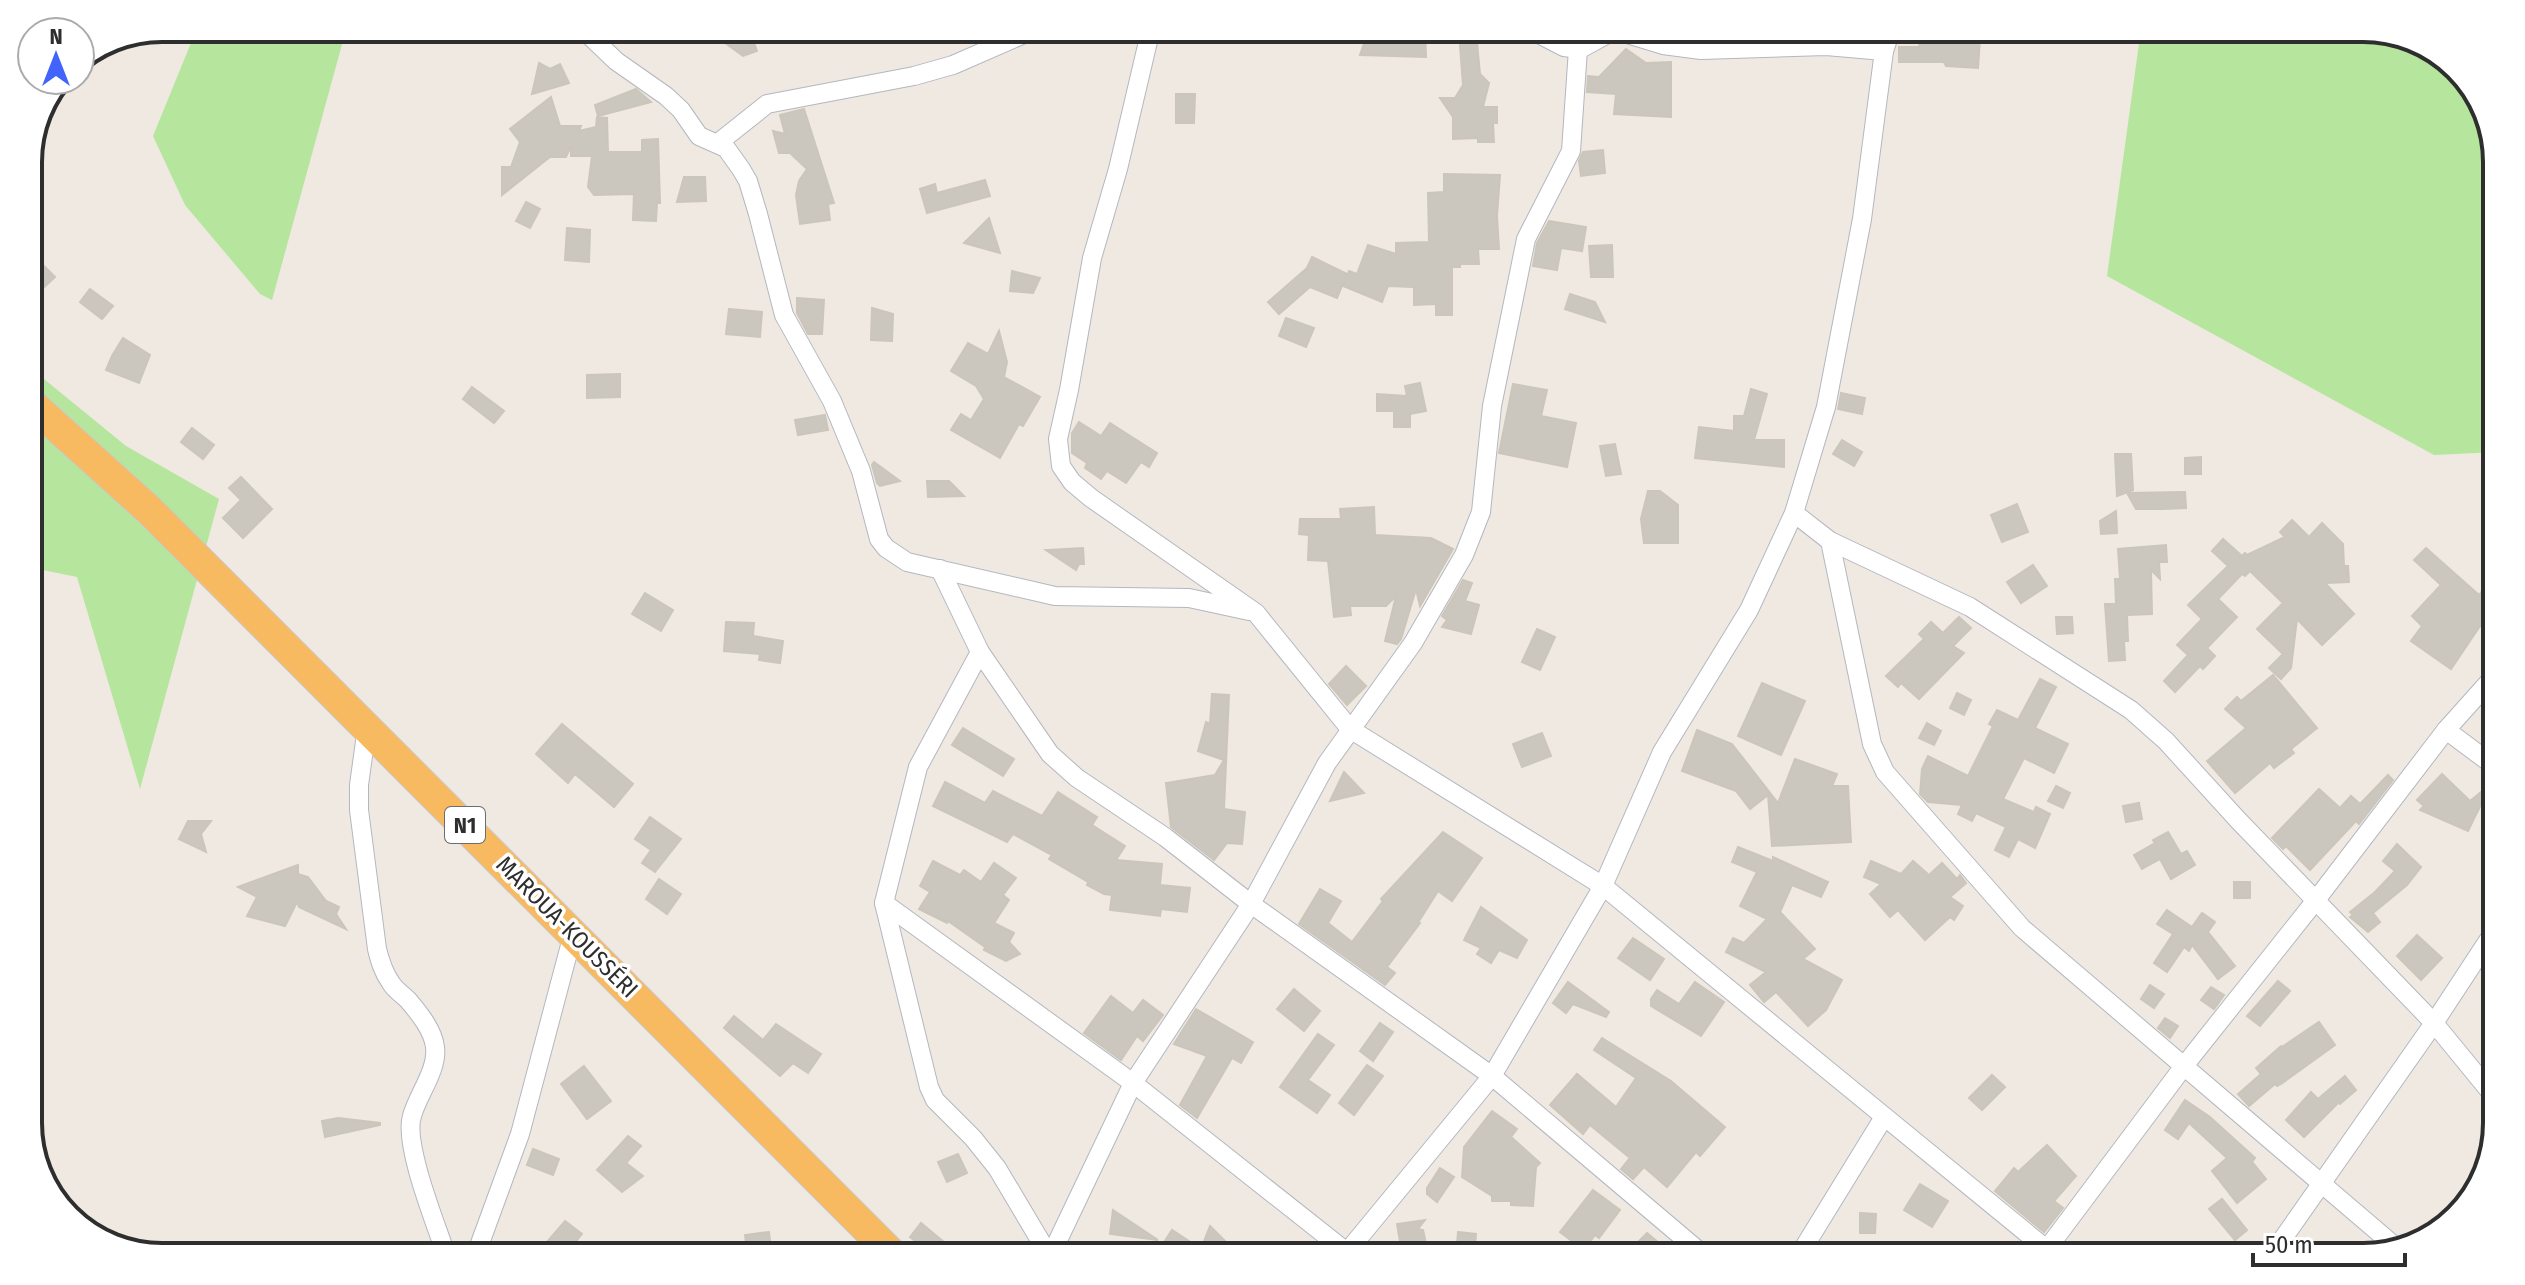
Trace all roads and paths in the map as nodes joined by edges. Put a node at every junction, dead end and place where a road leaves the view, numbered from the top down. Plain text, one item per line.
1 (596, 42) edge
2 (1006, 42) edge
3 (1148, 42) edge
4 (1554, 42) edge
5 (1592, 42) edge
6 (1653, 42) edge
7 (1887, 42) edge
8 (1578, 49) junction
9 (1884, 51) junction
10 (718, 143) junction
11 (42, 414) edge
12 (1794, 513) junction
13 (1830, 541) junction
14 (940, 569) junction
15 (1256, 613) junction
16 (980, 652) junction
17 (2483, 689) edge
18 (367, 727) junction
19 (1350, 729) junction
20 (2446, 730) junction
21 (2483, 758) edge
22 (1603, 886) junction
23 (2316, 900) junction
24 (884, 903) junction
25 (1251, 904) junction
26 (573, 934) junction
27 (2483, 948) edge
28 (2434, 1023) junction
29 (2184, 1066) junction
30 (1492, 1076) junction
31 (1133, 1083) junction
32 (2483, 1083) edge
33 (1884, 1117) junction
34 (2321, 1184) junction
35 (2388, 1240) edge
36 (442, 1243) edge
37 (480, 1243) edge
38 (881, 1243) edge
39 (1042, 1243) edge
40 (1057, 1243) edge
41 (1333, 1243) edge
42 (1358, 1243) edge
43 (1689, 1243) edge
44 (1807, 1243) edge
45 (2034, 1243) edge
46 (2057, 1243) edge
47 (2280, 1243) edge

1 - 10 street
2 - 10 street
3 - 15 street
4 - 8 street
5 - 8 street
6 - 9 street
7 - 9 street
8 - 19 street
9 - 12 street
10 - 14 street
11 - 18 highway, MAROUA-KOUSSÉRI / N1
12 - 13 street
12 - 22 street
13 - 23 street
13 - 29 street
14 - 15 street
14 - 16 street
15 - 19 street
16 - 24 street
16 - 25 street
17 - 20 street
18 - 26 highway, MAROUA-KOUSSÉRI / N1
18 - 36 street
19 - 22 street
19 - 25 street
20 - 21 street
20 - 23 street
22 - 30 street
22 - 33 street
23 - 28 street
23 - 29 street
24 - 31 street
24 - 39 street
25 - 30 street
25 - 31 street
26 - 37 street
26 - 38 highway, MAROUA-KOUSSÉRI / N1
27 - 28 street
28 - 32 street
28 - 34 street
29 - 34 street
29 - 46 street
30 - 42 street
30 - 43 street
31 - 40 street
31 - 41 street
33 - 44 street
33 - 45 street
34 - 35 street
34 - 47 street

